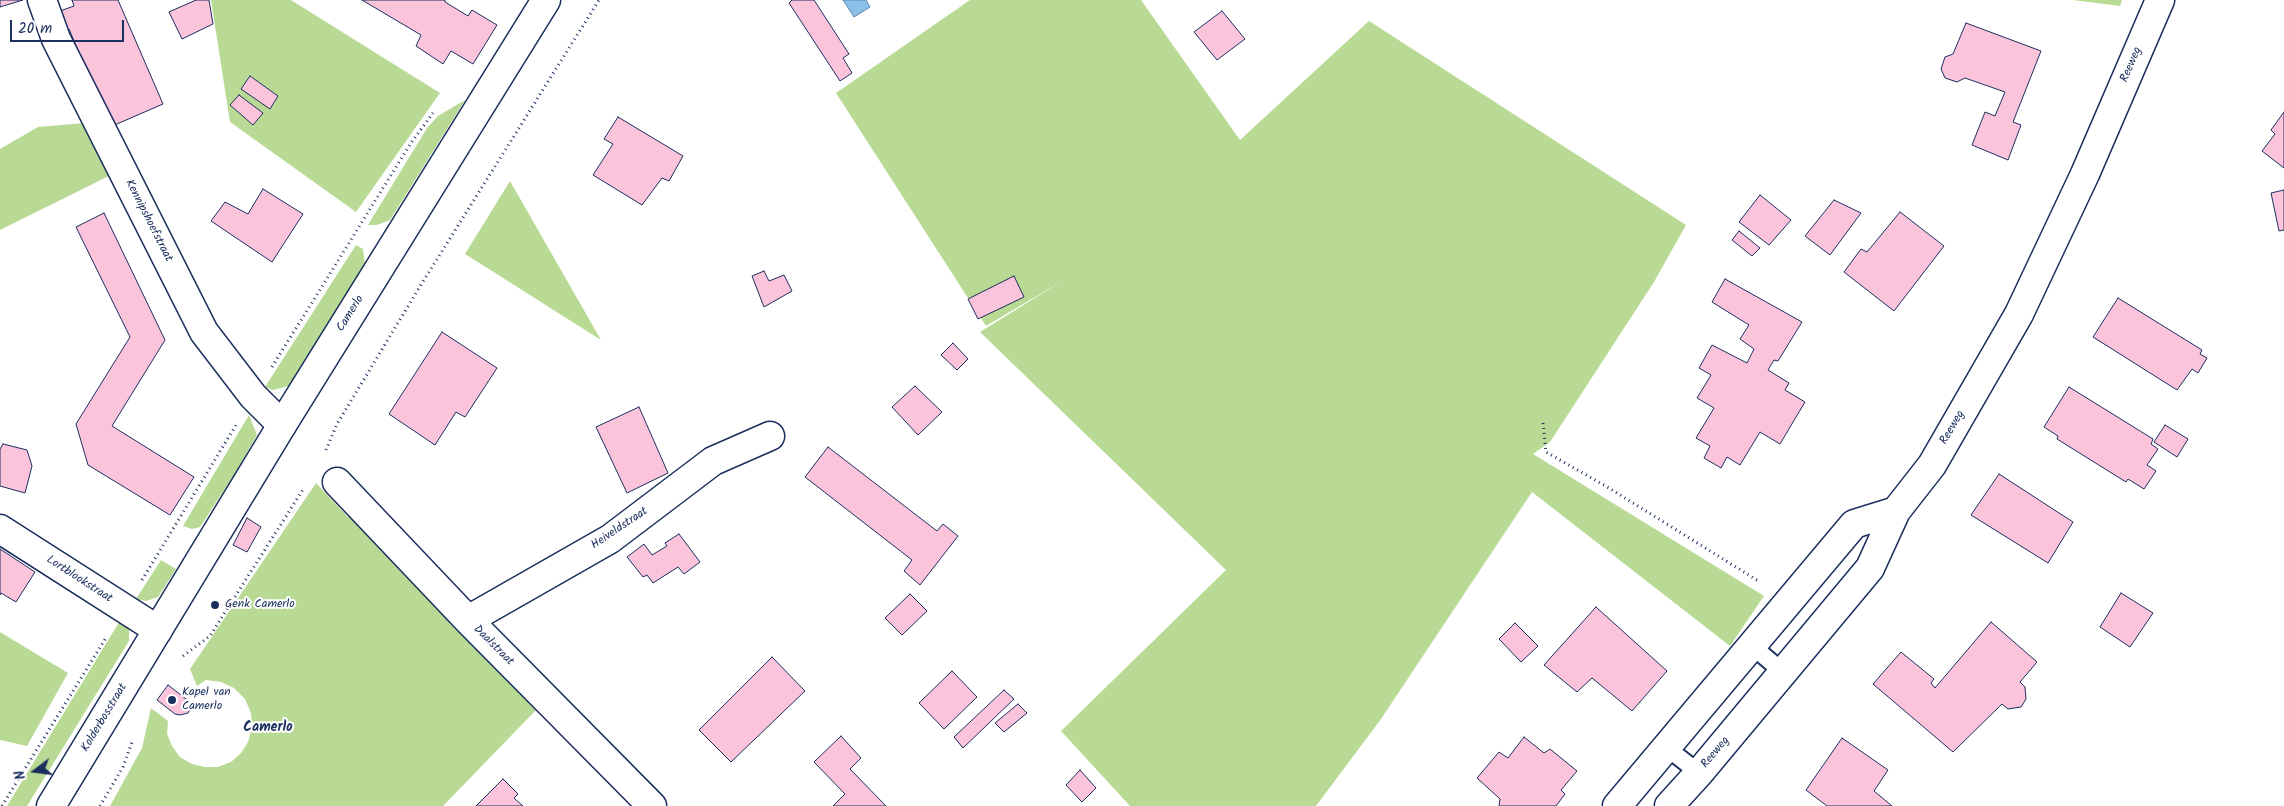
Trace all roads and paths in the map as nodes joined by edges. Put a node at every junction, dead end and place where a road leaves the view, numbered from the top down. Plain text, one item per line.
1 (42, 0) edge
2 (546, 0) edge
3 (599, 0) edge
4 (2160, 0) edge
5 (440, 107) dead end
6 (253, 396) junction
7 (1543, 423) dead end
8 (282, 425) junction
9 (770, 436) dead end
10 (323, 456) dead end
11 (309, 480) dead end
12 (337, 482) dead end
13 (1896, 511) junction
14 (0, 529) edge
15 (1788, 603) junction
16 (468, 620) junction
17 (158, 630) junction
18 (210, 636) dead end
19 (1752, 646) junction
20 (1783, 672) junction
21 (1666, 747) junction
22 (1700, 773) junction
23 (51, 806) edge
24 (652, 806) edge
25 (1617, 806) edge
26 (1669, 806) edge

1 - 6 street, Kennipshoefstraat
2 - 8 street, Camerlo
3 - 10 path
4 - 13 street, Reeweg
5 - 6 path
6 - 8 street, Kennipshoefstraat
7 - 15 path
8 - 17 street, Camerlo
9 - 16 street, Heiveldstraat
11 - 18 path
12 - 16 street, Daalstraat
13 - 15 street
13 - 20 street, Reeweg
14 - 17 street, Lortblookstraat
15 - 19 street
16 - 24 street, Daalstraat
17 - 23 street, Kolderbosstraat
19 - 20 lane
19 - 21 street
20 - 22 street, Reeweg
21 - 22 lane
21 - 25 street
22 - 26 street, Reeweg

